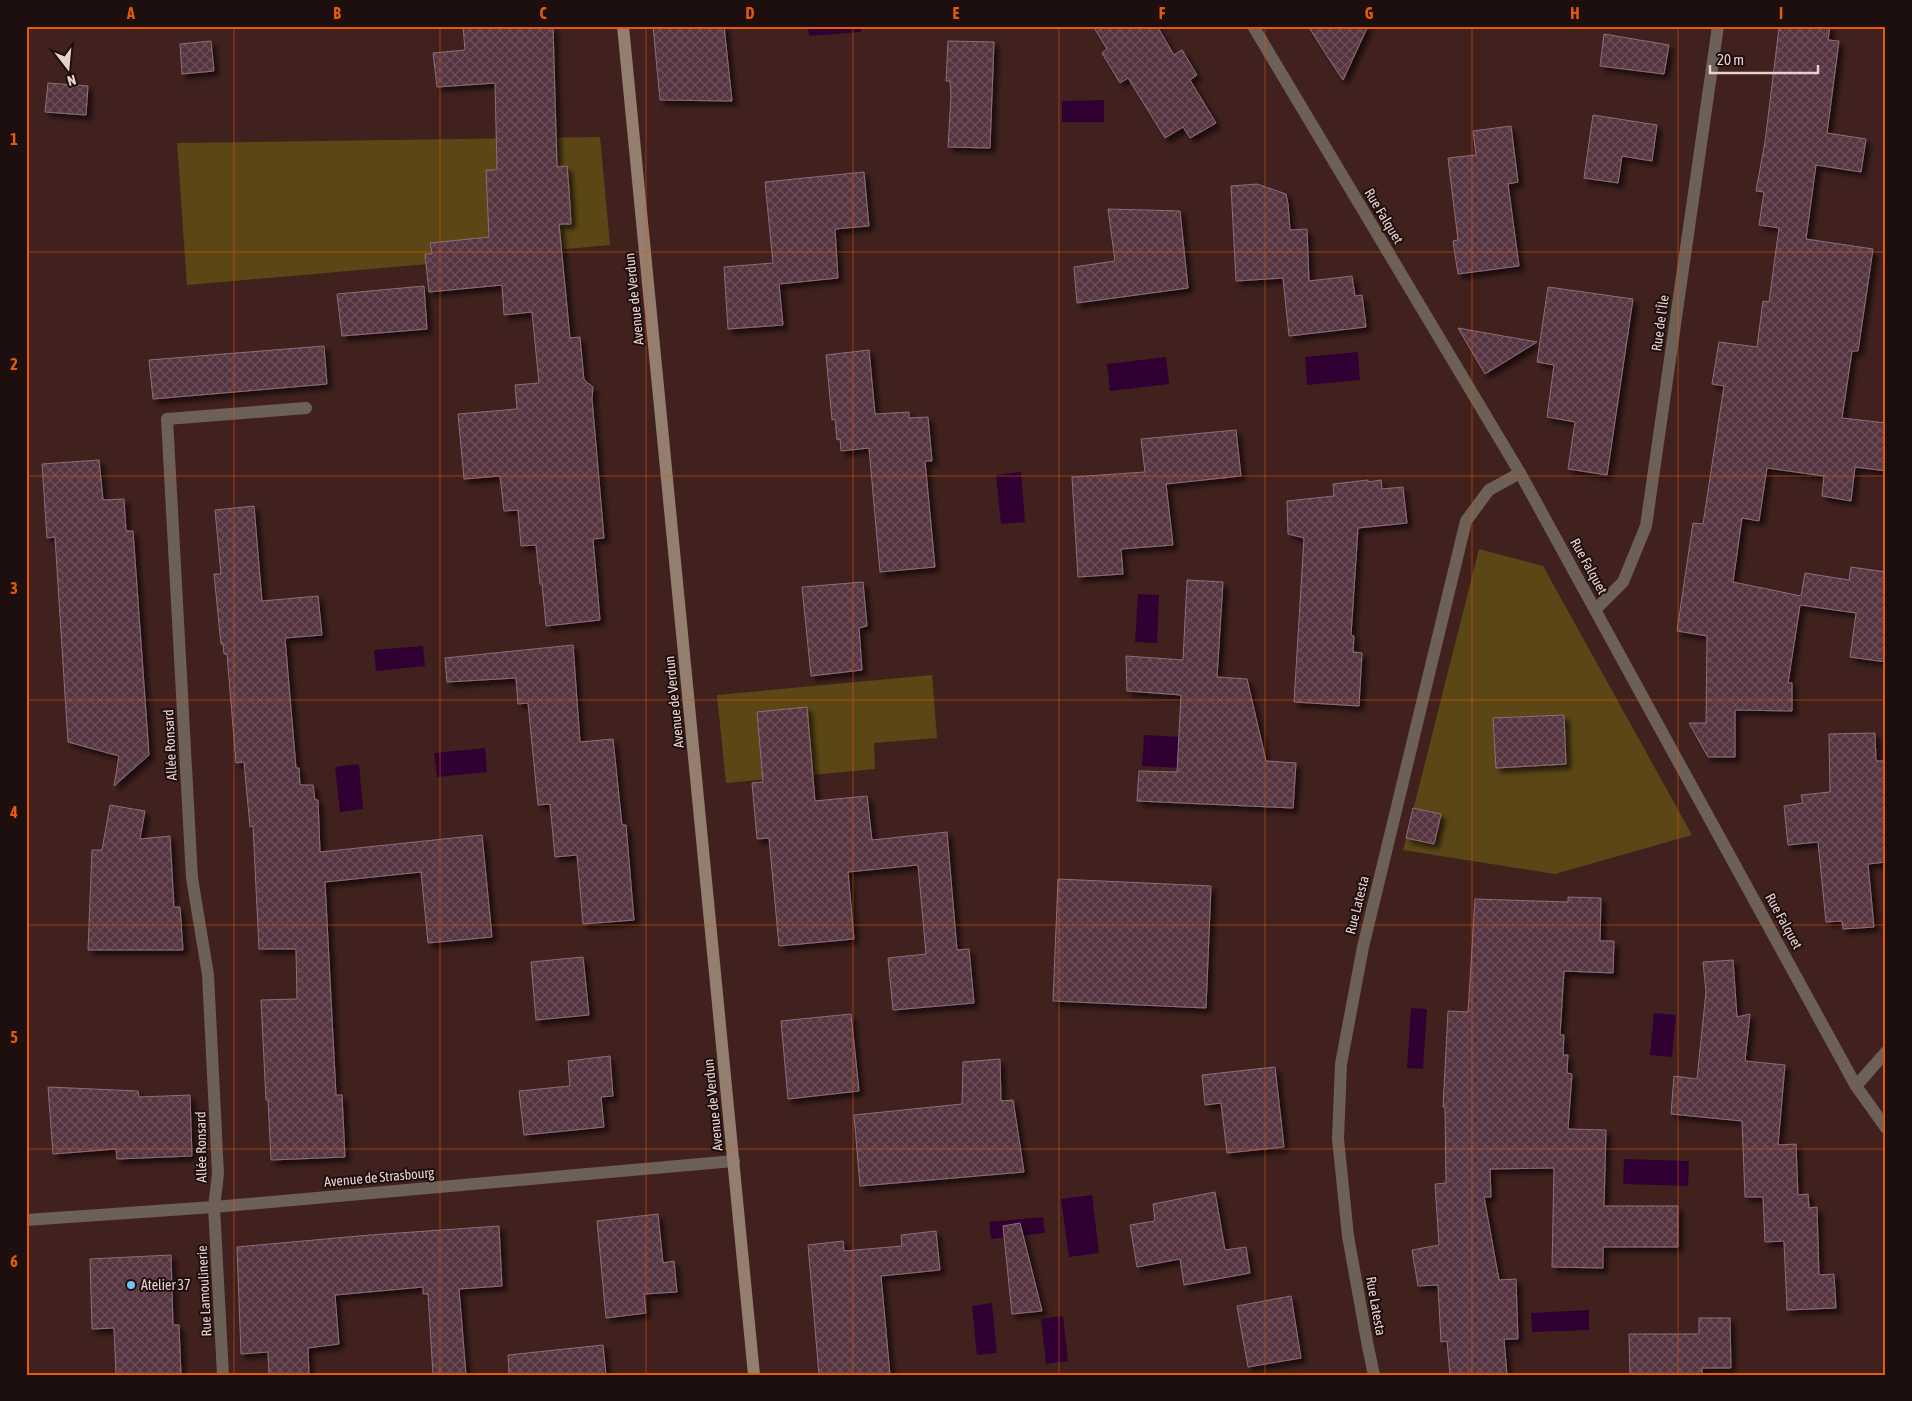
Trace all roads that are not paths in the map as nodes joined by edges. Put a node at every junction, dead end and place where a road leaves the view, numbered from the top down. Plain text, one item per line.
1 (623, 26) edge
2 (1253, 26) edge
3 (1718, 26) edge
4 (306, 408) dead end
5 (1520, 473) junction
6 (1596, 609) junction
7 (1886, 1052) edge
8 (1856, 1086) junction
9 (1886, 1128) edge
10 (734, 1161) junction
11 (214, 1207) junction
12 (26, 1220) edge
13 (223, 1375) edge
14 (754, 1375) edge
15 (1374, 1375) edge

1 - 10 street, Avenue de Verdun
2 - 5 street, Rue Falquet
3 - 6 street, Rue de l'Île
4 - 11 street, Allée Ronsard
5 - 6 street, Rue Falquet
5 - 15 street, Rue Latesta
6 - 8 street, Rue Falquet
7 - 8 street
8 - 9 street, Rue Falquet
10 - 11 street, Avenue de Strasbourg
10 - 14 street, Avenue de Verdun
11 - 12 street, Avenue de Strasbourg
11 - 13 street, Rue Lamoulinerie

